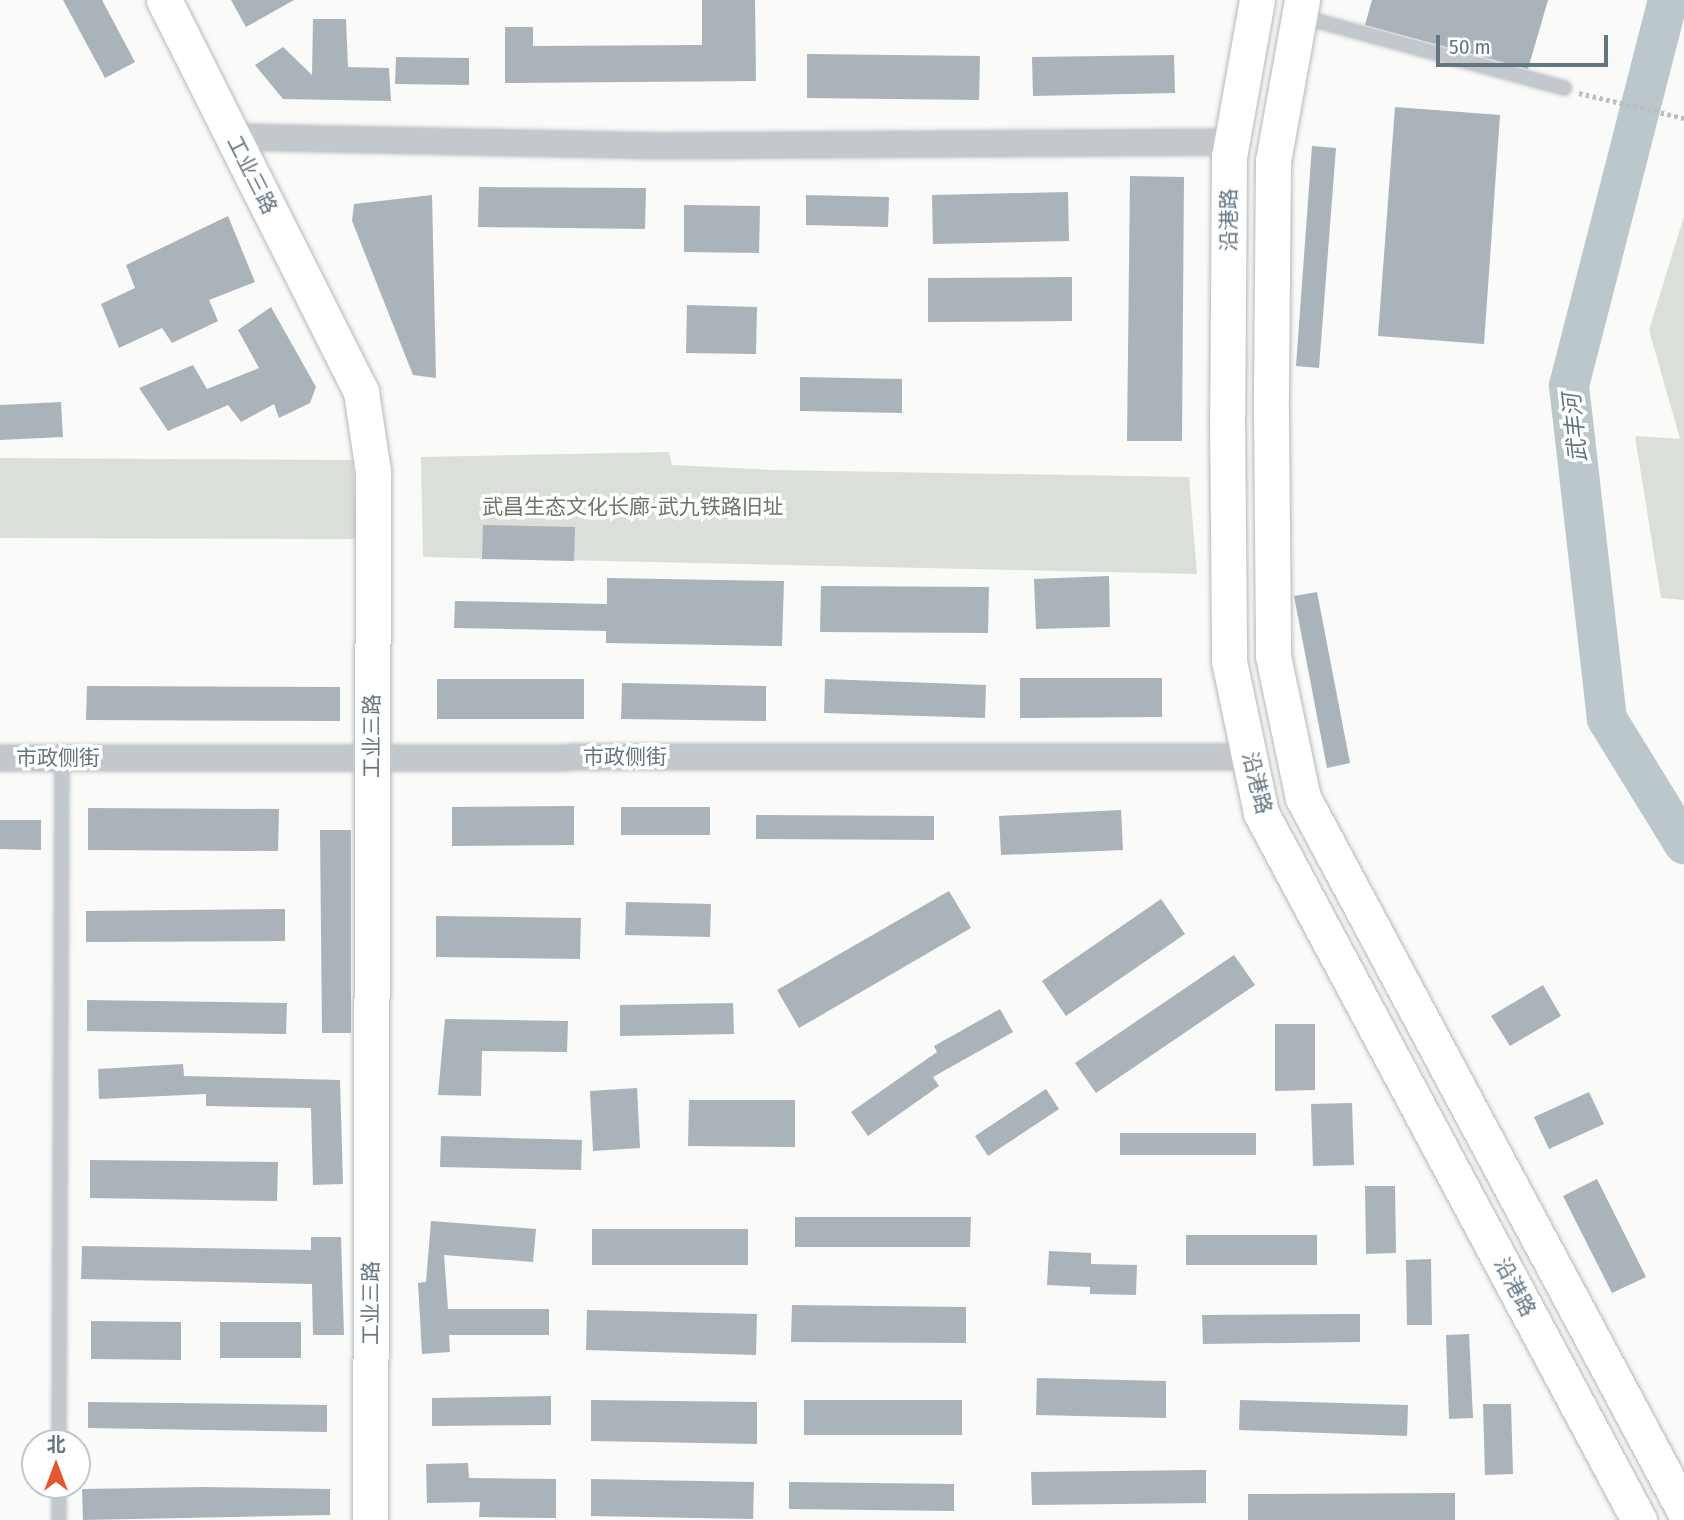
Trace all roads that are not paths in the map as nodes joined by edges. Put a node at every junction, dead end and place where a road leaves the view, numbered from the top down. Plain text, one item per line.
1 (164, 0) edge
2 (1257, 0) edge
3 (1300, 8) edge
4 (1566, 88) dead end
5 (233, 137) junction
6 (1232, 142) junction
7 (372, 757) junction
8 (1250, 757) junction
9 (0, 758) edge
10 (62, 758) junction
11 (1412, 1000) junction
12 (1372, 1019) junction
13 (59, 1429) edge
14 (59, 1499) edge
15 (1684, 1510) edge
16 (59, 1520) edge
17 (370, 1520) edge
18 (1639, 1520) edge

1 - 5 main road, 工业三路
2 - 6 main road, 沿港路
3 - 4 lane
3 - 11 main road, 沿港路
5 - 6 street
5 - 7 main road, 工业三路
6 - 8 main road, 沿港路
7 - 8 street, 市政侧街
7 - 10 street, 市政侧街
7 - 17 main road, 工业三路
8 - 12 main road, 沿港路
9 - 10 street, 市政侧街
10 - 13 lane
11 - 12 main road
11 - 15 main road, 沿港路
12 - 18 main road, 沿港路
14 - 16 lane

